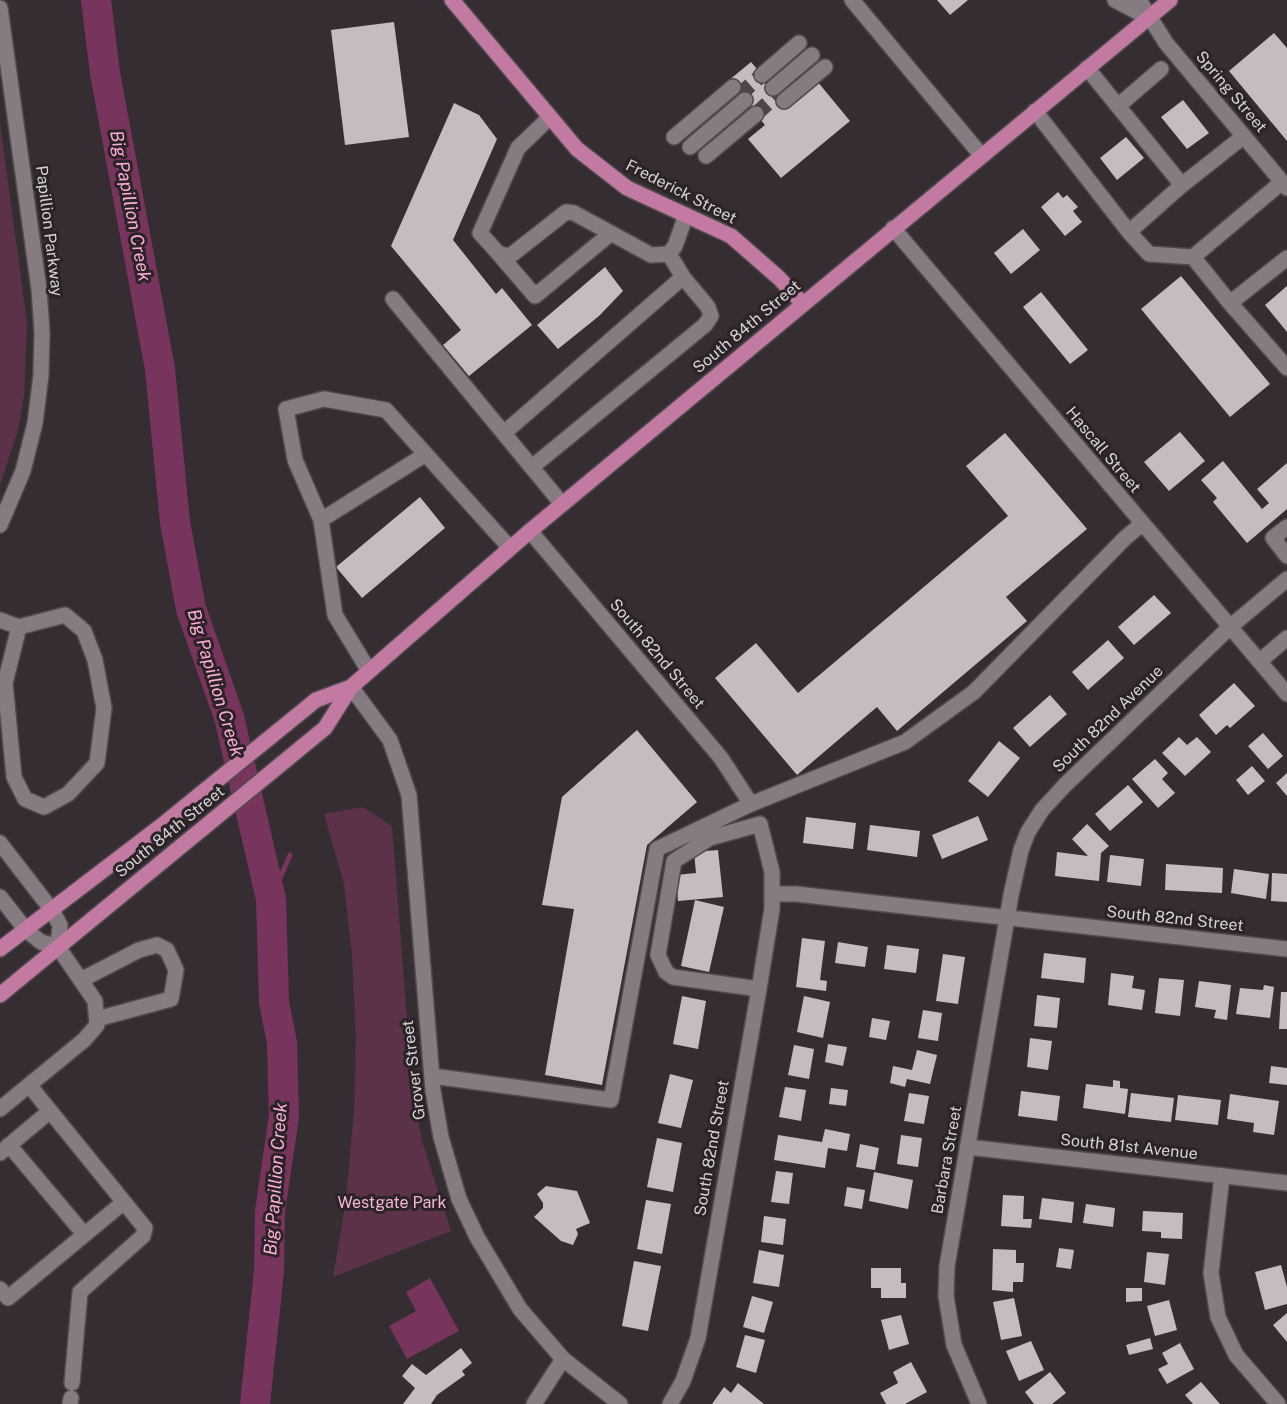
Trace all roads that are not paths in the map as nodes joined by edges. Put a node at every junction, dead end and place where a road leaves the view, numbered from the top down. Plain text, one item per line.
1 (452, 0) edge
2 (852, 0) edge
3 (1115, 0) edge
4 (1138, 0) edge
5 (1170, 0) edge
6 (0, 8) edge
7 (1149, 18) junction
8 (1087, 68) junction
9 (1161, 69) dead end
10 (770, 85) joint
11 (1118, 106) junction
12 (1035, 111) junction
13 (549, 118) junction
14 (1244, 136) junction
15 (694, 149) joint
16 (981, 155) junction
17 (1182, 185) junction
18 (1284, 185) edge
19 (686, 215) junction
20 (893, 228) junction
21 (1129, 232) junction
22 (610, 234) junction
23 (498, 254) junction
24 (669, 254) junction
25 (1193, 257) junction
26 (1287, 258) edge
27 (683, 276) junction
28 (393, 299) dead end
29 (803, 303) junction
30 (1230, 303) junction
31 (1287, 368) edge
32 (504, 433) junction
33 (426, 454) junction
34 (532, 467) junction
35 (562, 504) junction
36 (321, 520) junction
37 (1142, 524) junction
38 (0, 525) edge
39 (1287, 526) edge
40 (530, 531) junction
41 (510, 548) junction
42 (1287, 556) edge
43 (1287, 579) edge
44 (0, 620) edge
45 (19, 627) junction
46 (1230, 627) junction
47 (1287, 638) edge
48 (1260, 662) junction
49 (369, 671) junction
50 (351, 687) junction
51 (1287, 694) edge
52 (751, 804) junction
53 (0, 843) edge
54 (772, 894) junction
55 (0, 897) edge
56 (51, 909) junction
57 (1007, 918) junction
58 (26, 930) junction
59 (58, 947) junction
60 (0, 949) edge
61 (1287, 949) edge
62 (81, 980) junction
63 (759, 989) junction
64 (0, 994) edge
65 (97, 1019) junction
66 (432, 1076) junction
67 (29, 1085) junction
68 (0, 1109) edge
69 (50, 1111) junction
70 (967, 1147) junction
71 (5, 1149) edge
72 (1222, 1176) junction
73 (1287, 1183) edge
74 (124, 1202) junction
75 (84, 1234) junction
76 (0, 1289) edge
77 (563, 1359) junction
78 (72, 1383) dead end
79 (534, 1404) edge
80 (620, 1404) edge
81 (670, 1404) edge
82 (979, 1404) edge
83 (1278, 1404) edge

1 - 13 main road, Frederick Street
2 - 16 street
3 - 7 street
4 - 7 street, Spring Street
5 - 7 main road, South 84th Street
6 - 38 street, Papillion Parkway
7 - 8 main road, South 84th Street
7 - 14 street, Spring Street
8 - 11 street
8 - 12 main road, South 84th Street
9 - 11 street
10 - 10 street
11 - 17 street
12 - 16 main road, South 84th Street
12 - 21 street
13 - 19 main road, Frederick Street
13 - 23 street
14 - 17 street
14 - 18 street, Spring Street
15 - 15 street
16 - 20 main road, South 84th Street
17 - 21 street
18 - 25 street
19 - 24 street
19 - 29 main road, Frederick Street
20 - 29 main road, South 84th Street
20 - 37 street, Hascall Street
21 - 25 street
22 - 23 street
22 - 23 street
22 - 24 street
24 - 27 street
25 - 30 street
26 - 30 street
27 - 32 street
27 - 34 street
28 - 32 street
29 - 35 main road, South 84th Street
30 - 31 street
32 - 34 street
33 - 36 street
33 - 36 street
33 - 41 street
34 - 35 street
35 - 40 main road, South 84th Street
36 - 49 street
37 - 46 street, Hascall Street
37 - 52 street
39 - 42 street
40 - 41 main road, South 84th Street
40 - 52 street, South 82nd Street
41 - 49 main road, South 84th Street
43 - 46 street, South 82nd Avenue
44 - 45 street
45 - 45 street
46 - 48 street, Hascall Street
46 - 57 street, South 82nd Avenue
47 - 48 street
48 - 51 street, Hascall Street
49 - 50 main road, South 84th Street
50 - 56 main road, South 84th Street
50 - 59 main road, South 84th Street
50 - 66 street, Grover Street
52 - 66 street
53 - 56 street
54 - 57 street, South 82nd Street
54 - 63 street, South 82nd Street
54 - 63 street, South 82nd Street
55 - 58 street
56 - 58 main road, South 84th Street
56 - 59 street
57 - 61 street, South 82nd Street
57 - 70 street, Barbara Street
58 - 59 street
58 - 60 main road, South 84th Street
59 - 62 street
59 - 64 main road, South 84th Street
62 - 65 street
62 - 65 street
63 - 81 street, South 82nd Street
65 - 67 street
66 - 77 street, Grover Street
67 - 68 street
67 - 69 street
69 - 71 street
69 - 74 street
70 - 72 street, South 81st Avenue
70 - 82 street, Barbara Street
71 - 75 street
72 - 73 street, South 81st Avenue
72 - 83 street
74 - 75 street
74 - 78 street
75 - 76 street
77 - 79 street
77 - 80 street, Grover Street

